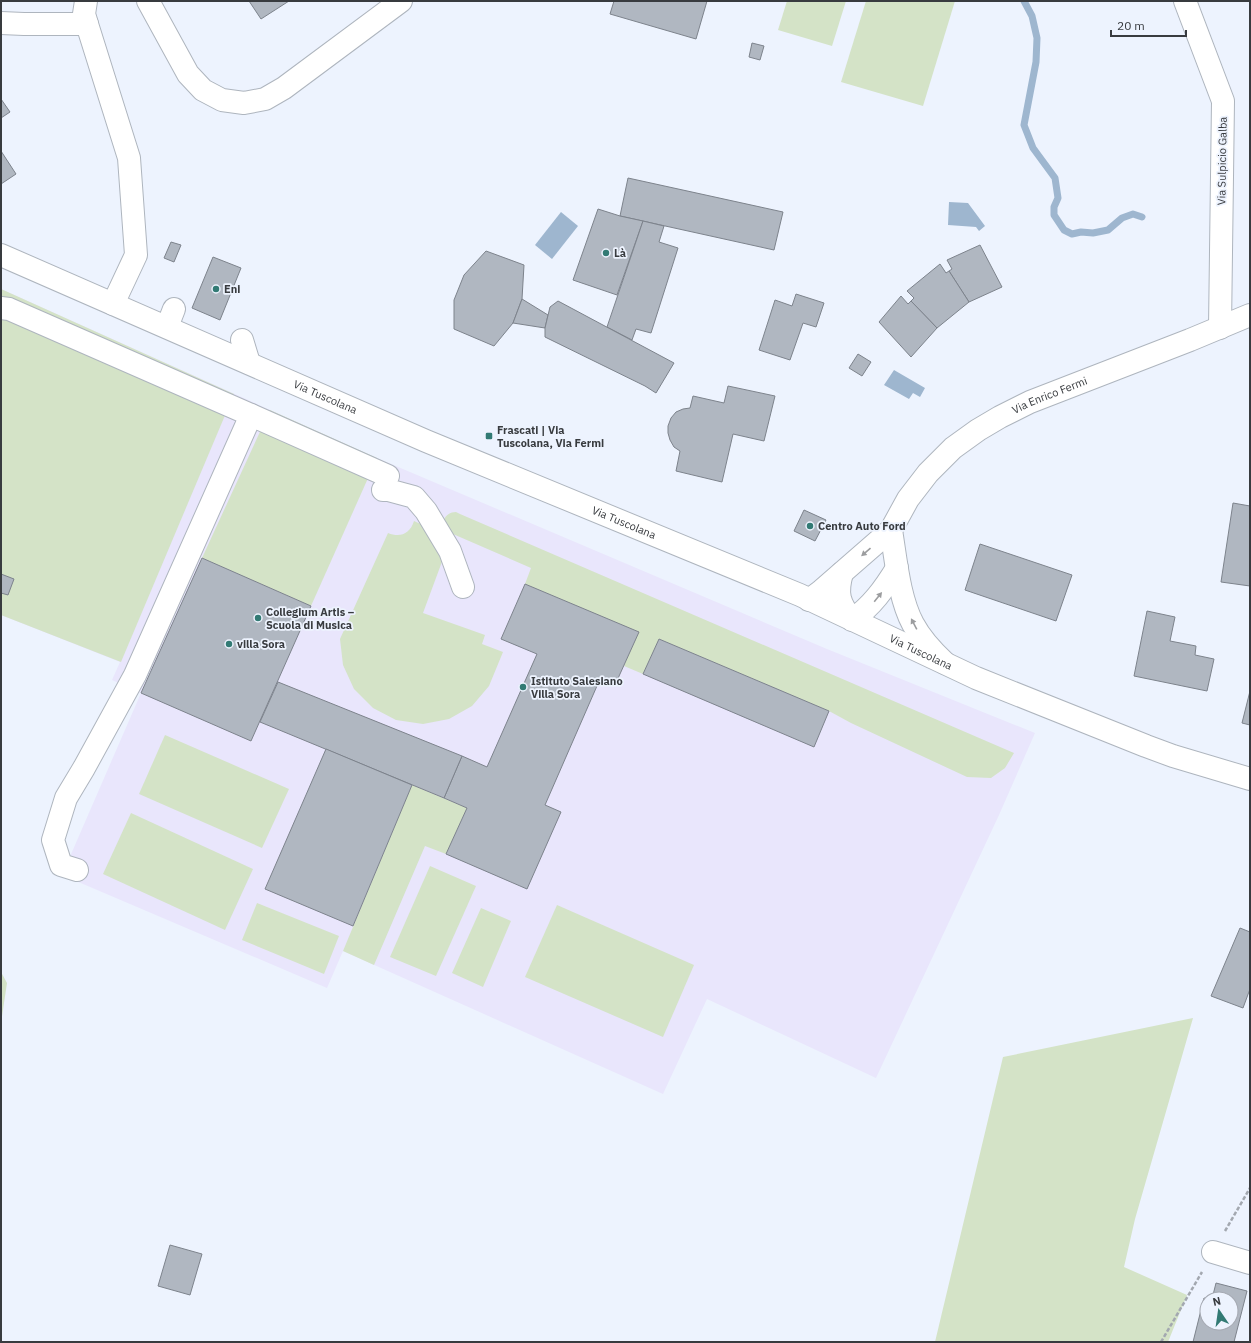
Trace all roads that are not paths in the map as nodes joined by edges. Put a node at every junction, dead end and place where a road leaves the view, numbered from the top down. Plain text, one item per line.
1 (86, 1) edge
2 (148, 1) edge
3 (401, 1) edge
4 (1185, 1) edge
5 (1, 23) edge
6 (87, 24) junction
7 (1, 255) edge
8 (113, 304) junction
9 (1, 308) edge
10 (1250, 315) edge
11 (1220, 328) junction
12 (242, 340) dead end
13 (249, 363) junction
14 (251, 415) junction
15 (890, 530) junction
16 (897, 568) junction
17 (842, 573) junction
18 (463, 587) dead end
19 (809, 600) junction
20 (852, 620) junction
21 (947, 665) junction
22 (1250, 779) edge
23 (77, 870) dead end
24 (1213, 1252) dead end
25 (1250, 1262) edge

1 - 6 main road
2 - 3 main road
4 - 11 main road, Via Sulpicio Galba
5 - 6 main road
6 - 8 main road
7 - 8 main road, Via Tuscolana
8 - 13 main road, Via Tuscolana
9 - 14 main road
10 - 11 main road, Via Enrico Fermi
11 - 15 main road, Via Enrico Fermi
12 - 13 main road
13 - 19 main road, Via Tuscolana
14 - 18 main road
14 - 23 main road
15 - 16 main road
15 -> 17 main road, Via Enrico Fermi
20 -> 16 main road
21 -> 16 main road
17 - 19 main road, Via Enrico Fermi
17 - 20 main road
19 - 20 main road, Via Tuscolana
20 - 21 main road, Via Tuscolana
21 - 22 main road, Via Tuscolana
24 - 25 main road

